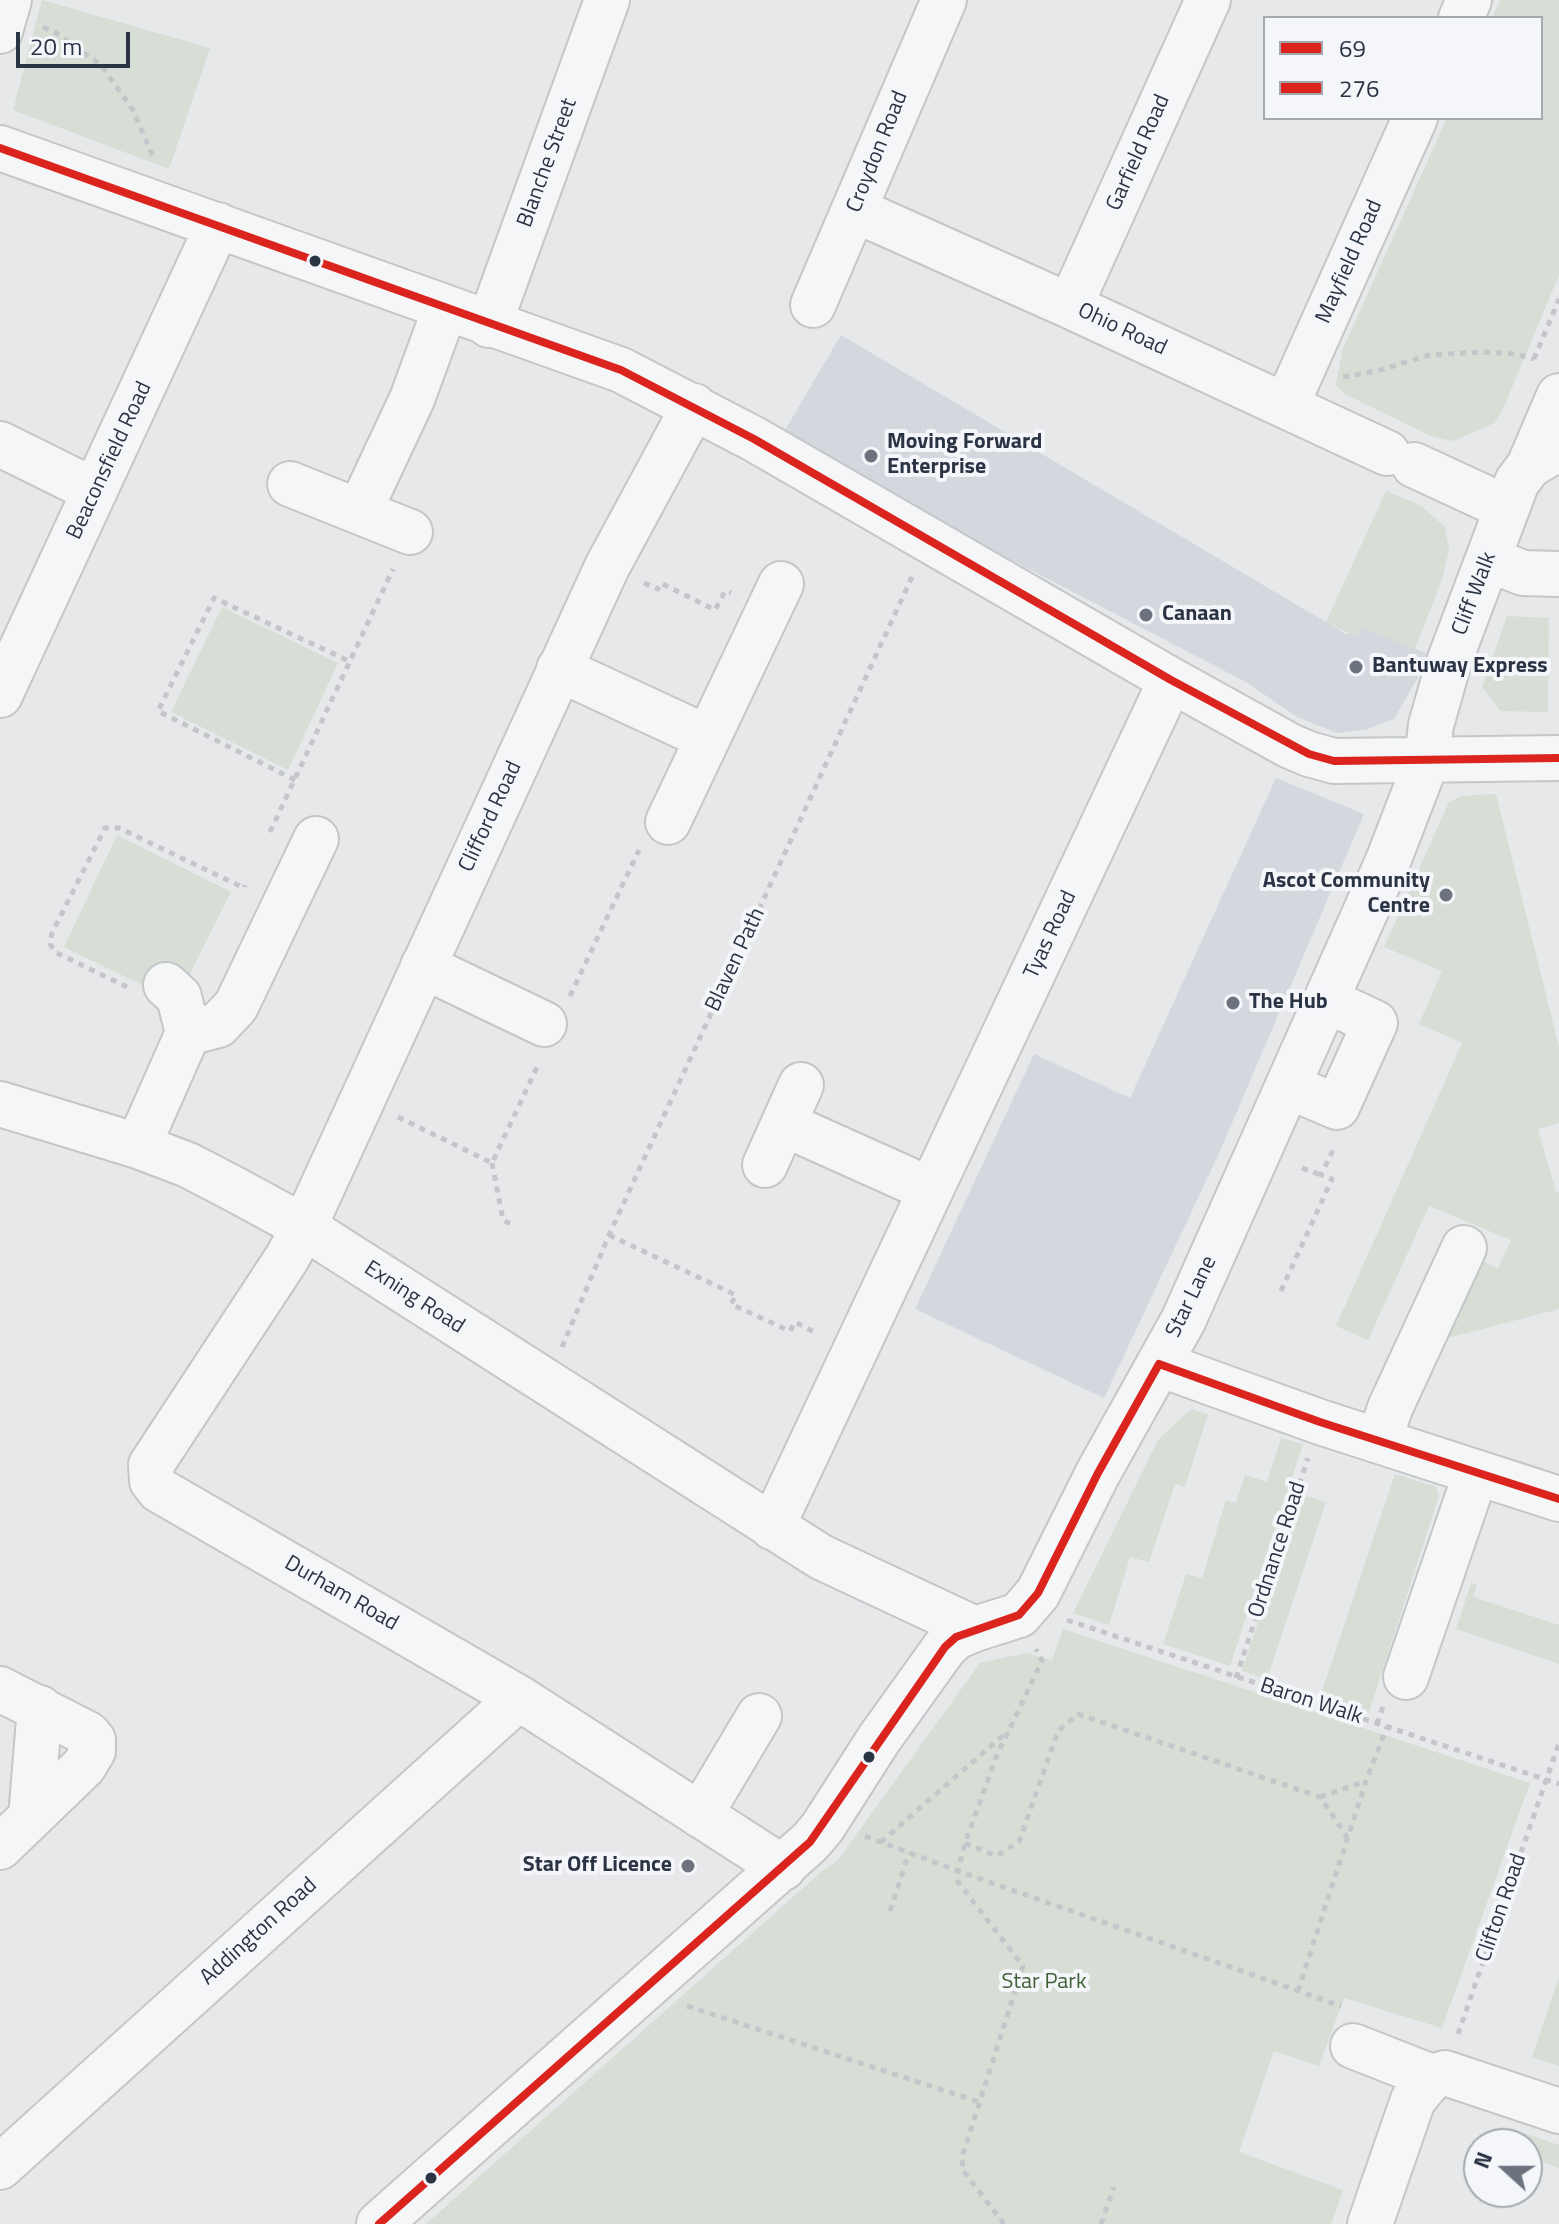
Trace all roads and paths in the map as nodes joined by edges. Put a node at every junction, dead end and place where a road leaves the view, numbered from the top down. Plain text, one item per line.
1 (607, 0) edge
2 (944, 0) edge
3 (1208, 0) edge
4 (5, 14) edge
5 (1414, 120) edge
6 (0, 148) edge
7 (167, 207) junction
8 (855, 210) junction
9 (218, 225) junction
10 (813, 305) dead end
11 (1070, 306) junction
12 (445, 309) junction
13 (489, 325) junction
14 (1534, 359) dead end
15 (1340, 378) dead end
16 (1559, 396) edge
17 (694, 406) junction
18 (1286, 406) junction
19 (0, 444) edge
20 (1544, 459) edge
21 (290, 484) dead end
22 (95, 491) junction
23 (1507, 508) junction
24 (360, 510) junction
25 (410, 532) joint
26 (930, 539) junction
27 (1488, 559) junction
28 (607, 567) junction
29 (1559, 574) edge
30 (775, 596) joint
31 (349, 661) junction
32 (559, 669) junction
33 (1171, 680) junction
34 (0, 695) edge
35 (708, 738) junction
36 (1559, 758) edge
37 (1427, 760) junction
38 (295, 780) junction
39 (668, 822) dead end
40 (316, 839) dead end
41 (264, 845) dead end
42 (248, 878) dead end
43 (423, 966) junction
44 (166, 985) joint
45 (544, 1024) dead end
46 (188, 1033) junction
47 (0, 1104) edge
48 (138, 1146) junction
49 (492, 1163) dead end
50 (765, 1165) dead end
51 (1302, 1168) dead end
52 (1321, 1175) dead end
53 (931, 1190) junction
54 (513, 1225) dead end
55 (304, 1227) junction
56 (609, 1235) junction
57 (1464, 1248) dead end
58 (855, 1352) junction
59 (1159, 1364) junction
60 (546, 1383) junction
61 (1320, 1422) junction
62 (1379, 1441) junction
63 (1476, 1473) junction
64 (1559, 1499) edge
65 (772, 1527) junction
66 (1063, 1618) dead end
67 (975, 1629) junction
68 (1030, 1637) dead end
69 (1406, 1677) dead end
70 (1236, 1678) junction
71 (0, 1689) edge
72 (519, 1698) junction
73 (759, 1716) dead end
74 (1012, 1727) junction
75 (1387, 1727) junction
76 (1559, 1743) edge
77 (1546, 1780) junction
78 (1366, 1781) junction
79 (1559, 1784) edge
80 (1320, 1797) junction
81 (700, 1815) junction
82 (15, 1832) edge
83 (860, 1833) dead end
84 (1347, 1837) junction
85 (881, 1842) junction
86 (965, 1843) junction
87 (909, 1853) junction
88 (783, 1868) junction
89 (958, 1871) junction
90 (890, 1911) dead end
91 (651, 1983) junction
92 (1298, 1991) junction
93 (1353, 2046) joint
94 (1438, 2075) junction
95 (979, 2102) junction
96 (1559, 2111) edge
97 (0, 2167) edge
98 (1114, 2187) dead end
99 (379, 2224) edge
100 (1004, 2224) edge
101 (1101, 2224) edge
102 (1370, 2224) edge

1 - 13 street, Blanche Street
2 - 8 street, Croydon Road
3 - 11 street, Garfield Road
4 - 7 path
5 - 18 street, Mayfield Road
6 - 7 street
7 - 9 street
8 - 10 street, Croydon Road
8 - 11 street, Ohio Road
9 - 12 street
9 - 22 street, Beaconsfield Road
11 - 18 street, Ohio Road
12 - 13 street
12 - 24 street
13 - 17 street
14 - 15 path
16 - 20 street, Cliff Walk
17 - 26 street
17 - 28 street, Clifford Road
18 - 23 street, Ohio Road
19 - 22 street
20 - 23 street, Cliff Walk
21 - 24 street
22 - 34 street, Beaconsfield Road
23 - 27 street, Cliff Walk
24 - 25 street
25 - 31 path
26 - 33 street
26 - 56 path, Blaven Path
27 - 29 street
27 - 37 street, Cliff Walk
28 - 30 path
28 - 32 street, Clifford Road
30 - 35 street
31 - 38 path
31 - 38 path
32 - 35 street
32 - 43 street, Clifford Road
33 - 37 street
33 - 53 street, Tyas Road
35 - 39 street
36 - 37 street
37 - 59 street, Star Lane
38 - 41 path
40 - 46 street
42 - 44 path
43 - 45 street
43 - 55 street, Clifford Road
44 - 46 street
46 - 48 street
47 - 48 street, Exning Road
48 - 55 street, Exning Road
49 - 54 path
50 - 53 street
51 - 52 path
53 - 58 street, Tyas Road
55 - 60 street, Exning Road
55 - 72 street, Durham Road
56 - 58 path
56 - 60 path, Blaven Path
57 - 62 street
58 - 65 street, Tyas Road
59 - 61 street
59 - 67 street, Star Lane
60 - 65 street, Exning Road
61 - 62 street
61 - 70 path, Ordnance Road
62 - 63 street
63 - 64 street
63 - 69 street
65 - 67 street, Exning Road
66 - 70 path, Baron Walk
67 - 88 street, Star Lane
68 - 74 path
70 - 75 path, Baron Walk
71 - 82 street
72 - 81 street, Durham Road
72 - 97 street, Addington Road
73 - 81 street
74 - 85 path
74 - 86 path
75 - 77 path, Baron Walk
75 - 78 path
76 - 77 path, Clifton Road
77 - 79 path, Baron Walk
77 - 94 path, Clifton Road
78 - 80 path
78 - 84 path
80 - 84 path
80 - 86 path
81 - 88 street, Durham Road
83 - 85 path
84 - 92 path
85 - 87 path
86 - 89 path
87 - 89 path
87 - 90 path
88 - 91 street, Star Lane
89 - 92 path
89 - 95 path
91 - 95 path
91 - 99 street, Star Lane
92 - 93 path
93 - 94 street
94 - 96 street
94 - 102 street
95 - 100 path
98 - 101 path

